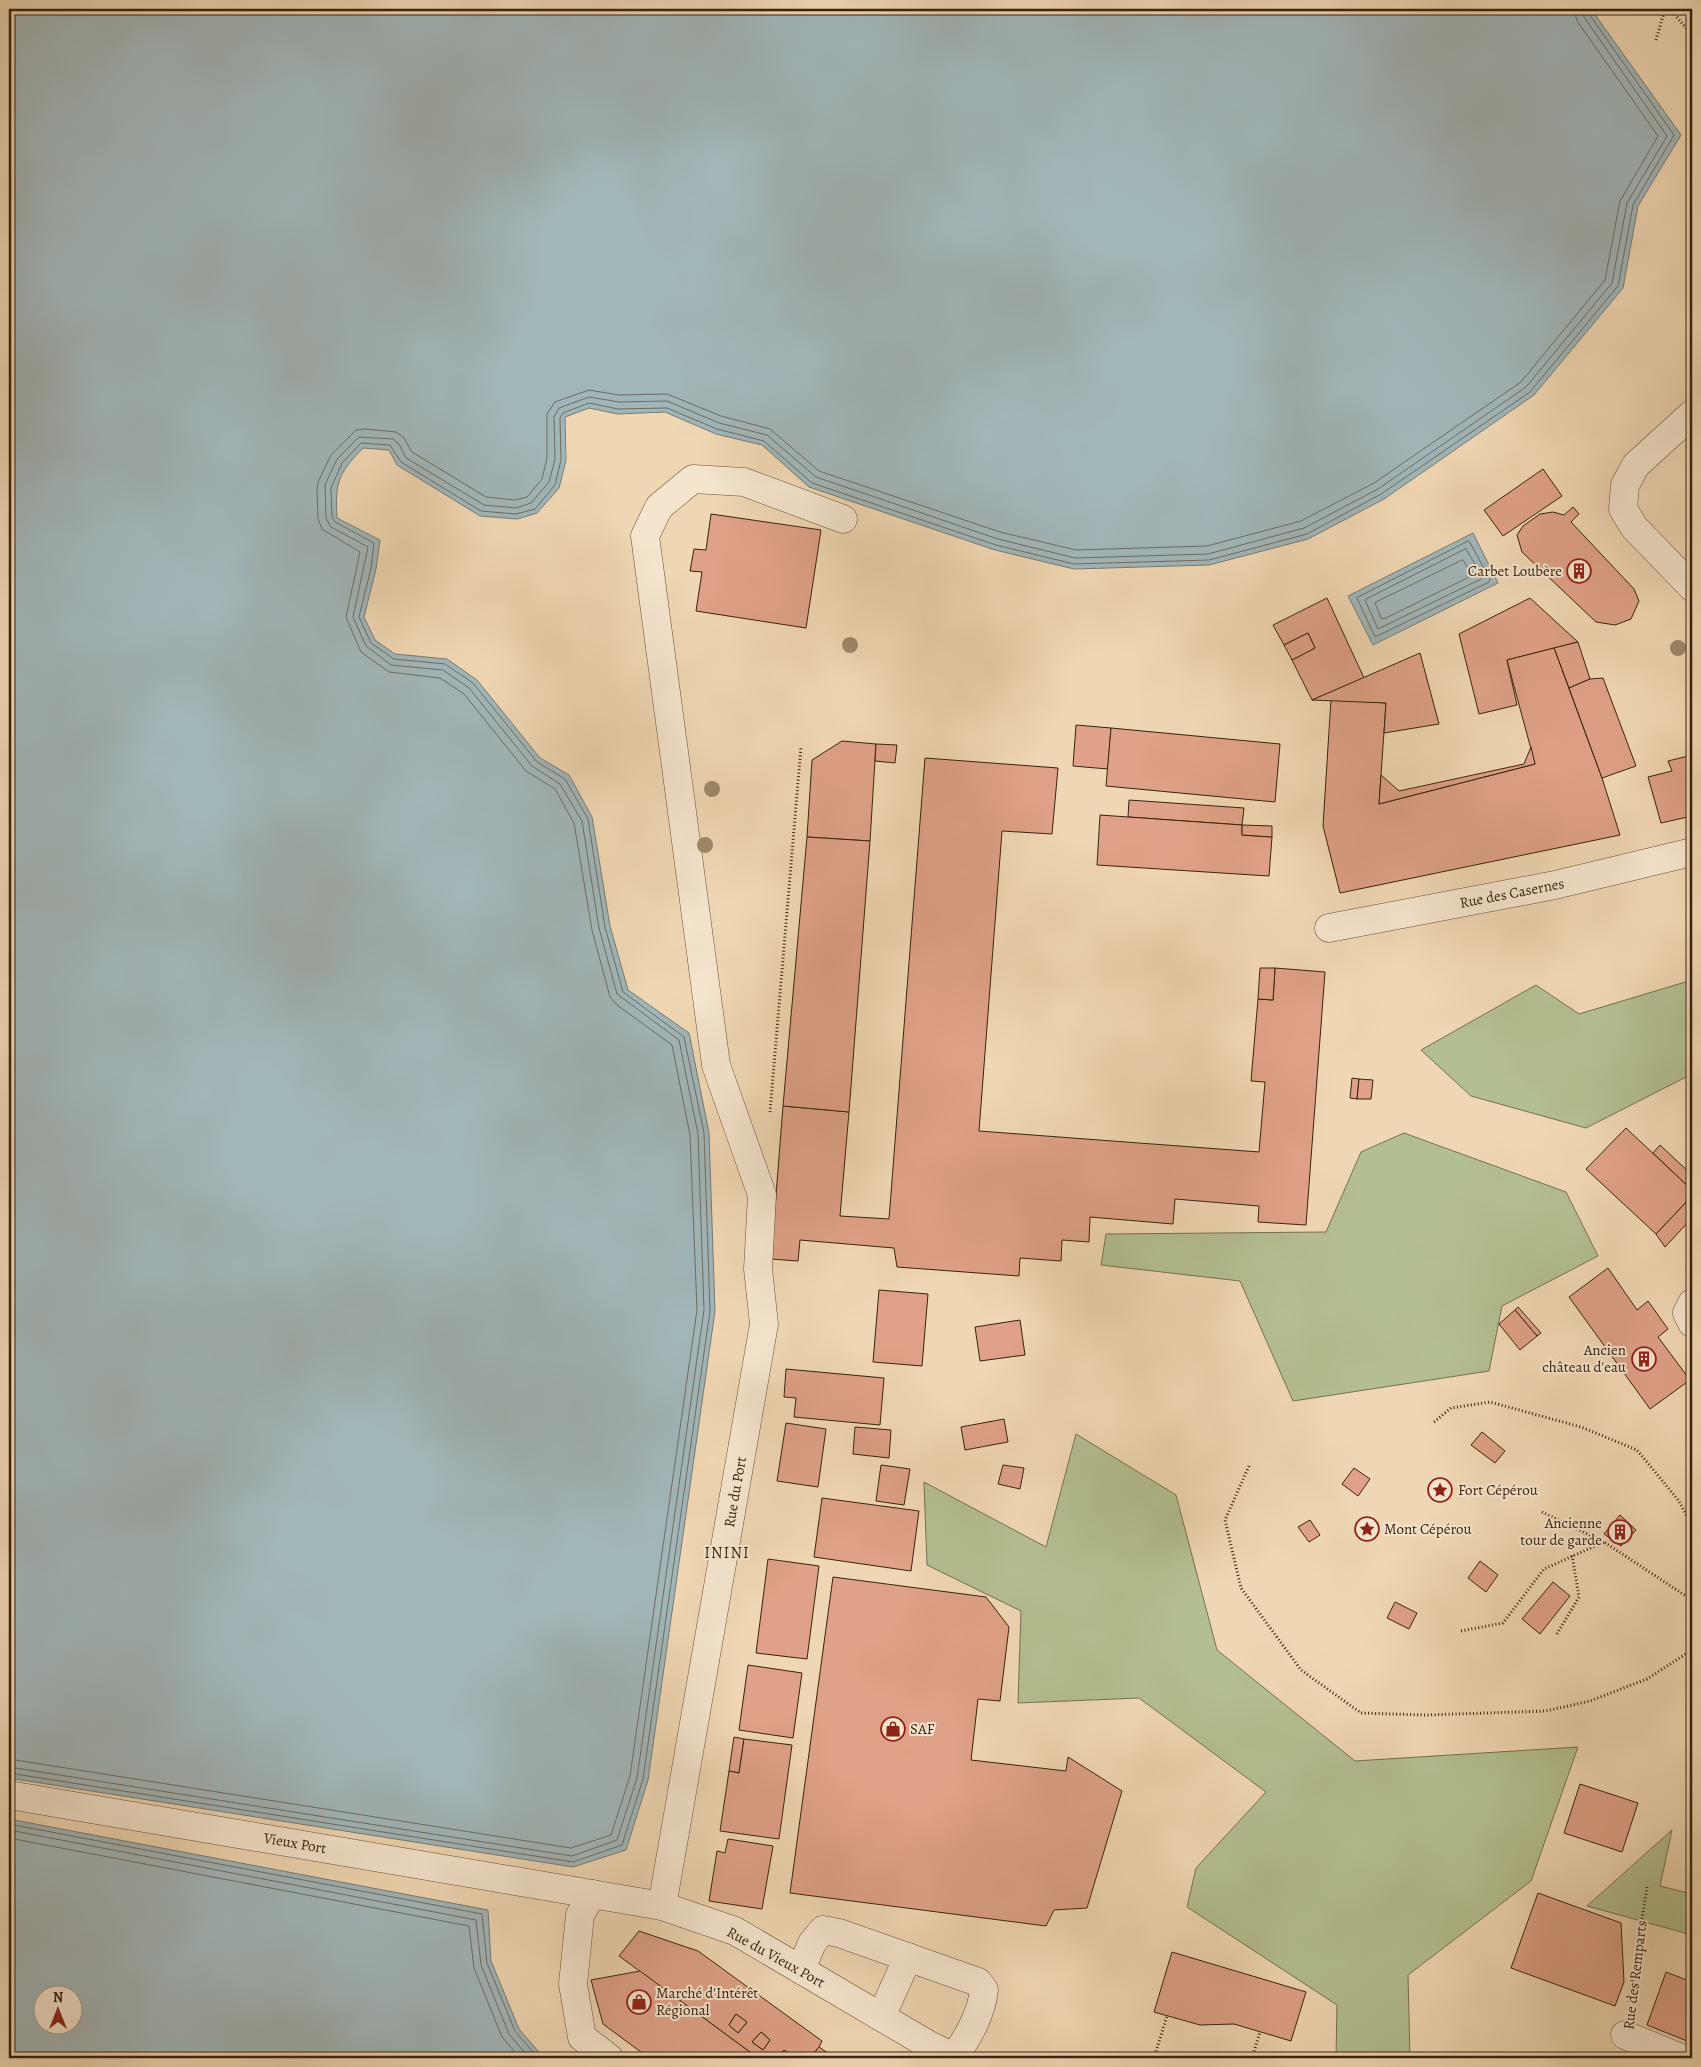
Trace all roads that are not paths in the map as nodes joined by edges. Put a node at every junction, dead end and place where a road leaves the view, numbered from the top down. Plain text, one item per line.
1 (1692, 414) edge
2 (843, 519) dead end
3 (1692, 586) edge
4 (1692, 852) edge
5 (1330, 928) dead end
6 (1692, 1303) edge
7 (1692, 1323) edge
8 (9, 1795) edge
9 (587, 1893) junction
10 (662, 1906) junction
11 (908, 1957) junction
12 (801, 1970) junction
13 (881, 2017) junction
14 (1625, 2035) road end
15 (609, 2058) edge
16 (955, 2058) edge
17 (1681, 2058) edge

1 - 3 street
2 - 10 street, Rue du Port
4 - 5 street, Rue des Casernes
6 - 7 street
8 - 9 street, Vieux Port
9 - 10 street, Rue du Vieux Port
9 - 15 street
10 - 12 street, Rue du Vieux Port
11 - 12 street
11 - 13 street
11 - 16 street
12 - 13 street, Rue du Vieux Port
13 - 16 street, Rue du Vieux Port
14 - 17 street, Rue des Remparts

